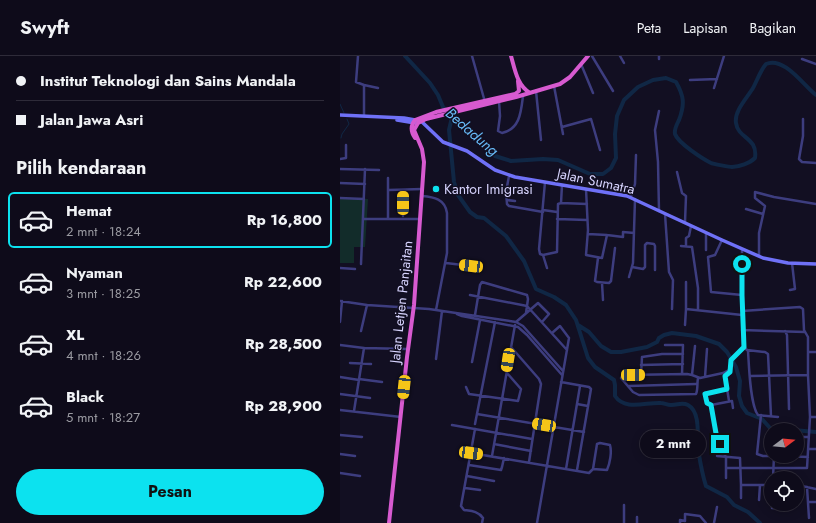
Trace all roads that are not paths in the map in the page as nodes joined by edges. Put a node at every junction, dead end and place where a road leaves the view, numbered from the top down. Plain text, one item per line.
1 (358, 56) edge
2 (472, 56) edge
3 (511, 56) edge
4 (588, 56) edge
5 (592, 56) edge
6 (620, 56) edge
7 (724, 56) edge
8 (802, 59) dead end
9 (624, 63) dead end
10 (581, 64) junction
11 (816, 64) edge
12 (717, 79) junction
13 (518, 80) junction
14 (690, 80) dead end
15 (364, 85) junction
16 (554, 86) junction
17 (378, 88) dead end
18 (714, 88) dead end
19 (536, 91) junction
20 (613, 91) dead end
21 (530, 93) junction
22 (593, 93) dead end
23 (523, 95) junction
24 (499, 101) junction
25 (485, 102) junction
26 (462, 108) junction
27 (658, 111) dead end
28 (340, 115) edge
29 (364, 116) junction
30 (803, 119) dead end
31 (418, 122) junction
32 (562, 127) junction
33 (563, 134) dead end
34 (541, 140) dead end
35 (346, 145) dead end
36 (600, 150) dead end
37 (423, 154) junction
38 (636, 155) dead end
39 (340, 159) edge
40 (816, 163) edge
41 (340, 169) edge
42 (365, 169) junction
43 (379, 170) dead end
44 (677, 172) dead end
45 (509, 176) junction
46 (388, 178) dead end
47 (545, 182) junction
48 (340, 183) edge
49 (364, 184) junction
50 (562, 185) junction
51 (586, 188) junction
52 (423, 189) junction
53 (389, 190) junction
54 (403, 190) junction
55 (422, 196) junction
56 (340, 198) edge
57 (633, 198) junction
58 (364, 199) junction
59 (507, 200) junction
60 (515, 201) dead end
61 (561, 203) junction
62 (587, 204) junction
63 (816, 204) edge
64 (746, 209) dead end
65 (543, 211) junction
66 (659, 211) junction
67 (557, 212) junction
68 (665, 214) junction
69 (763, 214) junction
70 (403, 216) dead end
71 (363, 219) junction
72 (388, 219) junction
73 (420, 219) junction
74 (557, 219) junction
75 (587, 220) junction
76 (684, 223) junction
77 (691, 226) junction
78 (634, 233) junction
79 (706, 233) junction
80 (588, 234) junction
81 (606, 235) junction
82 (722, 240) junction
83 (681, 246) dead end
84 (686, 246) junction
85 (615, 248) dead end
86 (706, 250) dead end
87 (742, 250) junction
88 (543, 254) junction
89 (759, 257) junction
90 (598, 258) junction
91 (446, 263) junction
92 (792, 263) junction
93 (361, 264) dead end
94 (816, 264) edge
95 (633, 265) junction
96 (471, 266) dead end
97 (340, 268) edge
98 (547, 268) dead end
99 (355, 269) dead end
100 (655, 270) dead end
101 (629, 277) dead end
102 (602, 282) junction
103 (686, 282) dead end
104 (790, 290) dead end
105 (470, 294) dead end
106 (742, 295) junction
107 (478, 296) junction
108 (603, 300) dead end
109 (341, 301) edge
110 (367, 305) junction
111 (527, 306) junction
112 (413, 308) junction
113 (530, 309) junction
114 (672, 309) dead end
115 (686, 309) junction
116 (436, 310) junction
117 (698, 310) junction
118 (442, 311) junction
119 (742, 311) junction
120 (526, 313) junction
121 (456, 314) junction
122 (475, 315) junction
123 (742, 315) junction
124 (480, 320) junction
125 (501, 321) junction
126 (340, 322) edge
127 (495, 322) junction
128 (516, 322) junction
129 (542, 322) junction
130 (514, 325) junction
131 (685, 325) dead end
132 (742, 330) junction
133 (361, 331) dead end
134 (786, 332) junction
135 (805, 332) junction
136 (552, 333) junction
137 (528, 334) junction
138 (340, 345) edge
139 (665, 345) dead end
140 (695, 346) dead end
141 (510, 347) junction
142 (744, 347) junction
143 (364, 348) junction
144 (408, 349) junction
145 (707, 349) dead end
146 (567, 350) junction
147 (748, 350) junction
148 (808, 352) junction
149 (816, 352) edge
150 (683, 354) junction
151 (436, 359) dead end
152 (472, 362) dead end
153 (350, 363) dead end
154 (362, 364) junction
155 (371, 364) dead end
156 (683, 364) junction
157 (641, 365) junction
158 (729, 370) junction
159 (563, 371) junction
160 (506, 372) junction
161 (682, 374) junction
162 (562, 375) junction
163 (641, 375) junction
164 (692, 375) junction
165 (768, 375) junction
166 (787, 375) junction
167 (808, 375) junction
168 (750, 376) junction
169 (340, 377) edge
170 (698, 378) junction
171 (705, 378) junction
172 (359, 379) junction
173 (382, 382) dead end
174 (561, 382) junction
175 (696, 384) junction
176 (580, 386) junction
177 (629, 386) junction
178 (466, 387) dead end
179 (697, 388) junction
180 (727, 389) junction
181 (340, 394) edge
182 (705, 394) junction
183 (357, 396) junction
184 (481, 396) junction
185 (370, 398) dead end
186 (501, 398) junction
187 (729, 401) junction
188 (577, 404) junction
189 (711, 405) junction
190 (588, 406) junction
191 (733, 408) dead end
192 (789, 409) dead end
193 (340, 410) edge
194 (354, 411) junction
195 (477, 414) junction
196 (771, 416) junction
197 (401, 417) junction
198 (498, 417) junction
199 (761, 417) junction
200 (778, 417) dead end
201 (810, 417) junction
202 (816, 418) edge
203 (535, 423) junction
204 (452, 424) dead end
205 (476, 424) dead end
206 (554, 426) junction
207 (475, 428) junction
208 (572, 430) junction
209 (496, 432) junction
210 (584, 432) junction
211 (340, 435) edge
212 (362, 437) dead end
213 (804, 437) edge
214 (808, 437) junction
215 (532, 439) junction
216 (494, 444) junction
217 (808, 449) junction
218 (816, 449) edge
219 (531, 451) junction
220 (471, 453) junction
221 (340, 454) edge
222 (355, 456) dead end
223 (492, 456) junction
224 (717, 456) dead end
225 (726, 456) junction
226 (764, 456) edge
227 (804, 457) edge
228 (808, 457) junction
229 (504, 458) junction
230 (529, 462) junction
231 (773, 463) edge
232 (469, 465) junction
233 (548, 466) junction
234 (726, 468) junction
235 (566, 469) junction
236 (593, 469) junction
237 (741, 469) junction
238 (773, 469) junction
239 (577, 470) junction
240 (340, 472) edge
241 (360, 476) dead end
242 (467, 476) junction
243 (726, 478) dead end
244 (494, 481) dead end
245 (741, 485) junction
246 (760, 485) junction
247 (764, 485) edge
248 (804, 486) edge
249 (807, 487) junction
250 (465, 488) junction
251 (816, 489) edge
252 (480, 490) dead end
253 (741, 498) dead end
254 (759, 500) dead end
255 (808, 502) junction
256 (816, 502) edge
257 (624, 505) dead end
258 (717, 507) dead end
259 (637, 517) dead end
260 (809, 518) dead end
261 (389, 523) edge
262 (482, 523) edge
263 (538, 523) edge
264 (624, 523) edge
265 (637, 523) edge
266 (680, 523) edge
267 (706, 523) edge
268 (714, 523) edge

1 - 15 street
2 - 25 street
3 - 13 highway
4 - 10 highway
5 - 20 street
6 - 9 street
7 - 12 street
8 - 11 street
10 - 16 highway
10 - 22 street
12 - 14 street
12 - 18 street
13 - 21 highway
13 - 25 highway
15 - 17 street
15 - 29 street
16 - 19 highway
16 - 32 street
19 - 21 highway
19 - 34 street
21 - 23 highway
23 - 24 highway
23 - 24 street
24 - 26 highway
25 - 26 highway
26 - 31 highway
27 - 66 street
28 - 29 main road
29 - 31 main road
30 - 40 street
31 - 37 highway
31 - 37 highway
31 - 45 main road, Jalan Sumatra
32 - 33 street
32 - 36 street
35 - 39 street
37 - 52 highway, Jalan Letjen Panjaitan
38 - 57 street
41 - 42 street
42 - 43 street
42 - 49 street
44 - 76 street
45 - 47 main road, Jalan Sumatra
45 - 59 street
46 - 53 street
47 - 50 main road, Jalan Sumatra
47 - 65 street
48 - 49 street
49 - 58 street
50 - 51 main road, Jalan Sumatra
50 - 61 street
51 - 57 main road, Jalan Sumatra
51 - 62 street
52 - 54 street
52 - 55 highway, Jalan Letjen Panjaitan
53 - 54 street
53 - 72 street
54 - 70 street
55 - 73 highway, Jalan Letjen Panjaitan
55 - 91 street
56 - 58 street
57 - 66 main road, Jalan Sumatra
57 - 78 street
58 - 71 street
59 - 60 street
59 - 65 street
61 - 62 street
61 - 67 street
62 - 75 street
63 - 69 street
64 - 69 street
65 - 67 street
65 - 88 street
66 - 68 main road, Jalan Sumatra
67 - 74 street
68 - 76 main road, Jalan Sumatra
68 - 114 street
69 - 89 street
71 - 72 street
71 - 93 street
72 - 73 street
73 - 112 highway, Jalan Letjen Panjaitan
74 - 75 street
74 - 88 street
75 - 80 street
76 - 77 main road, Jalan Sumatra
77 - 79 main road, Jalan Sumatra
77 - 84 street
78 - 81 street
78 - 95 street
79 - 82 main road, Jalan Sumatra
79 - 86 street
80 - 81 street
80 - 90 street
81 - 90 street
82 - 87 main road, Jalan Sumatra
82 - 106 street
83 - 84 street
84 - 117 street
85 - 102 street
87 - 89 main road, Jalan Sumatra
87 - 106 street
88 - 98 street
89 - 92 main road, Jalan Sumatra
90 - 102 street
91 - 96 street
91 - 116 street
92 - 94 main road, Jalan Sumatra
92 - 104 street
95 - 100 street
95 - 101 street
97 - 99 street
102 - 108 street
103 - 115 street
105 - 107 street
106 - 119 street
107 - 111 street
107 - 111 street
107 - 122 street
109 - 110 street
109 - 126 street
110 - 112 street
110 - 133 street
111 - 113 street
111 - 120 street
112 - 116 street
112 - 144 highway, Jalan Letjen Panjaitan
113 - 120 street
113 - 129 street
113 - 129 street
115 - 117 street
115 - 131 street
116 - 118 street
117 - 123 street
118 - 121 street
118 - 151 street
119 - 123 street
119 - 135 street
120 - 128 street
121 - 122 street
121 - 124 street
122 - 125 street
123 - 132 street
124 - 127 street
124 - 152 street
125 - 127 street
125 - 128 street
125 - 130 street
127 - 184 street
128 - 137 street
129 - 136 street
130 - 137 street
130 - 141 street
132 - 134 street
132 - 142 street
134 - 135 street
134 - 166 street
135 - 148 street
136 - 146 street
136 - 146 street
137 - 159 street
137 - 162 street
138 - 143 street
139 - 150 street
140 - 164 street
141 - 160 street
141 - 203 street
142 - 147 street
142 - 158 street
143 - 144 street
143 - 154 street
144 - 197 highway, Jalan Letjen Panjaitan
145 - 171 street
146 - 159 street
147 - 165 street
147 - 168 street
148 - 149 street
148 - 167 street
150 - 156 street
150 - 157 street
153 - 154 street
154 - 155 street
154 - 172 street
156 - 157 street
156 - 161 street
157 - 163 street
158 - 171 street
158 - 180 street
159 - 162 street
160 - 186 street
160 - 186 street
161 - 163 street
161 - 164 street
162 - 174 street
163 - 177 street
164 - 170 street
165 - 166 street
165 - 168 street
165 - 196 street
166 - 167 street
166 - 192 street
167 - 201 street
168 - 199 street
169 - 172 street
170 - 171 street
170 - 175 street
172 - 173 street
172 - 183 street
174 - 176 street
174 - 206 street
175 - 177 street
175 - 179 street
176 - 188 street
176 - 190 street
177 - 179 street
178 - 184 street
179 - 182 street
180 - 182 street
180 - 187 street
181 - 183 street
182 - 189 street
183 - 185 street
183 - 194 street
184 - 186 street
184 - 195 street
186 - 198 street
187 - 189 street
187 - 191 street
188 - 190 street
188 - 208 street
189 - 225 street
190 - 210 street
193 - 194 street
194 - 197 street
195 - 198 street
195 - 205 street
196 - 199 street
196 - 200 street
197 - 261 highway, Jalan Letjen Panjaitan
198 - 203 street
198 - 209 street
199 - 226 street
201 - 202 street
201 - 214 street
203 - 206 street
203 - 215 street
204 - 207 street
206 - 208 street
206 - 233 street
207 - 209 street
207 - 220 street
208 - 210 street
208 - 235 street
209 - 215 street
209 - 216 street
210 - 239 street
211 - 212 street
213 - 214 street
214 - 217 street
215 - 219 street
216 - 219 street
216 - 223 street
217 - 218 street
217 - 228 street
219 - 230 street
220 - 223 street
220 - 232 street
221 - 222 street
223 - 229 street
224 - 225 street
225 - 234 street
225 - 237 street
227 - 228 street
228 - 238 street
229 - 230 street
229 - 232 street
230 - 233 street
231 - 238 street
232 - 242 street
233 - 235 street
233 - 263 street
234 - 237 street
234 - 243 street
235 - 239 street
236 - 236 street
236 - 239 street
237 - 238 street
237 - 245 street
240 - 241 street
242 - 244 street
242 - 250 street
245 - 246 street
245 - 253 street
246 - 247 street
246 - 254 street
248 - 249 street
249 - 251 street
249 - 255 street
250 - 252 street
250 - 262 street
255 - 256 street
255 - 260 street
257 - 264 street
258 - 268 street
259 - 265 street
266 - 267 street

